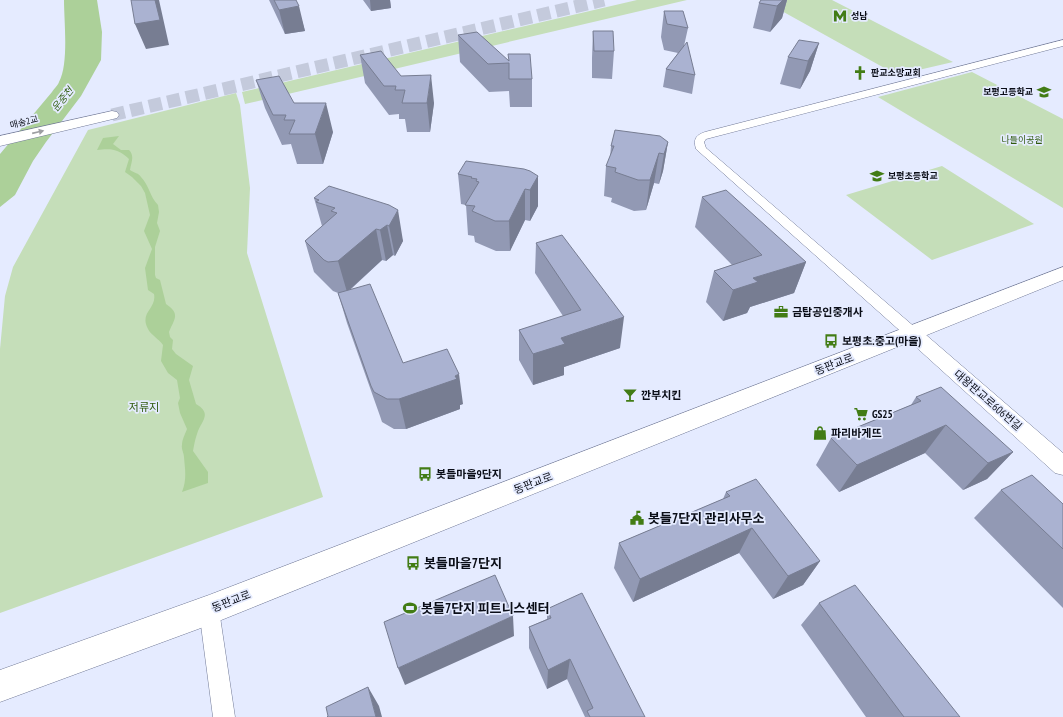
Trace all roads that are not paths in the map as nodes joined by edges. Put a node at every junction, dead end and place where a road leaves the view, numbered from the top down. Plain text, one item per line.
1 (1063, 43) edge
2 (0, 128) edge
3 (0, 141) edge
4 (1063, 273) edge
5 (912, 333) junction
6 (1063, 466) edge
7 (209, 610) junction
8 (0, 686) edge
9 (224, 717) edge

1 - 5 street
3 -> 2 main road, 매송2교
4 - 5 main road, 동판교로
5 - 6 street, 대왕판교로606번길
5 - 7 main road, 동판교로
7 - 8 main road, 동판교로
7 - 9 street

